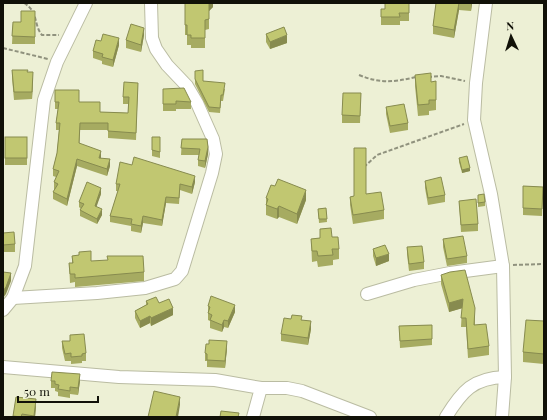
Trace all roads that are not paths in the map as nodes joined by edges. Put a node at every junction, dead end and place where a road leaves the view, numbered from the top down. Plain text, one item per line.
1 (86, 3) edge
2 (151, 3) edge
3 (486, 3) edge
4 (503, 266) junction
5 (367, 294) dead end
6 (13, 298) junction
7 (3, 310) edge
8 (3, 367) edge
9 (505, 377) junction
10 (261, 388) junction
11 (253, 417) edge
12 (370, 417) edge
13 (446, 417) edge
14 (502, 417) edge

1 - 6 street
2 - 6 street
3 - 4 street
4 - 5 street
4 - 9 street
6 - 7 street
8 - 10 street
9 - 13 street
9 - 14 street
10 - 11 street
10 - 12 street

